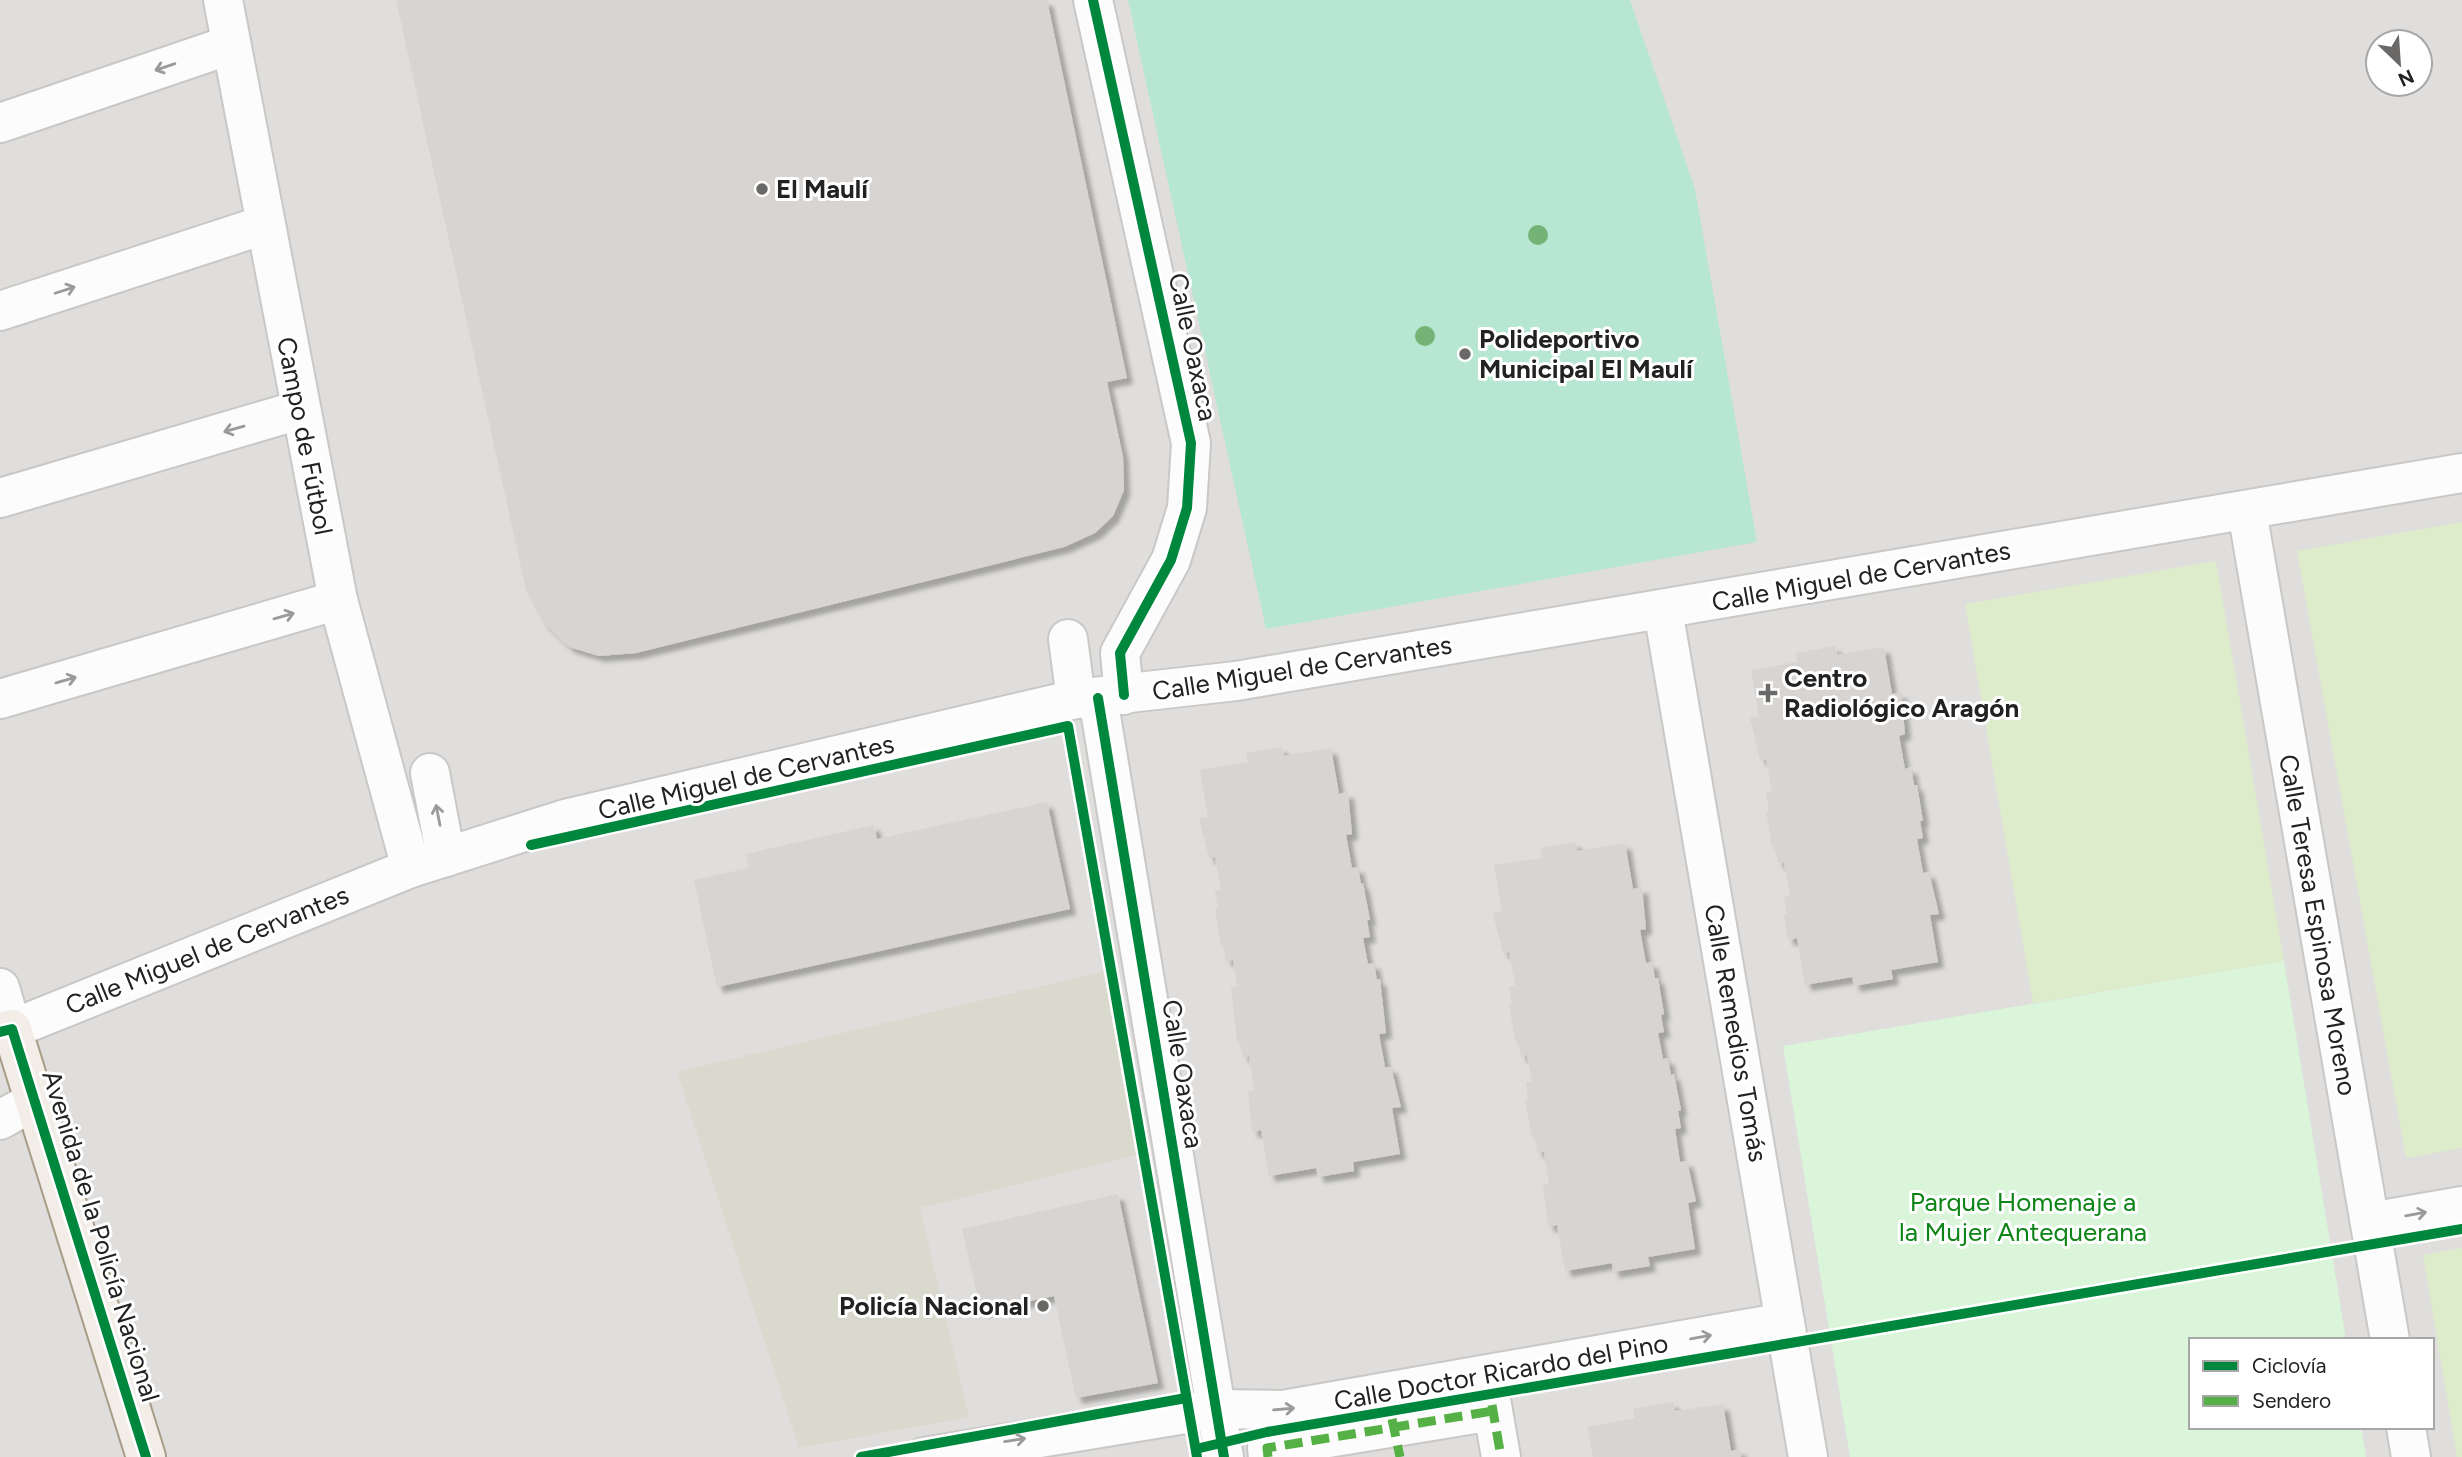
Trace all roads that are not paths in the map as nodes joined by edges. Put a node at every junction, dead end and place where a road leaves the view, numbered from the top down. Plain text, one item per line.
1 (223, 0) edge
2 (1093, 0) edge
3 (230, 45) junction
4 (0, 123) edge
5 (264, 225) junction
6 (0, 311) edge
7 (299, 410) junction
8 (2462, 473) edge
9 (0, 498) edge
10 (2246, 511) junction
11 (338, 600) junction
12 (1663, 610) junction
13 (1068, 639) dead end
14 (1099, 697) junction
15 (0, 699) edge
16 (430, 773) dead end
17 (428, 862) junction
18 (0, 988) edge
19 (6, 1031) edge
20 (34, 1101) junction
21 (0, 1120) edge
22 (2462, 1206) edge
23 (2370, 1222) junction
24 (1785, 1322) junction
25 (2390, 1338) edge
26 (1216, 1409) junction
27 (2406, 1429) edge
28 (1395, 1432) edge
29 (146, 1457) edge
30 (924, 1457) edge
31 (1224, 1457) edge
32 (1269, 1457) edge
33 (1501, 1457) edge
34 (1808, 1457) edge
35 (2411, 1457) edge

1 - 3 street, Campo de Fútbol
2 - 14 street, Calle Oaxaca
3 -> 4 street
3 - 5 street, Campo de Fútbol
6 -> 5 street
5 - 7 street, Campo de Fútbol
7 -> 9 street
7 - 11 street, Campo de Fútbol
8 - 10 street, Calle Miguel de Cervantes
10 - 12 street, Calle Miguel de Cervantes
10 - 23 street, Calle Teresa Espinosa Moreno
15 -> 11 street
11 - 17 street, Campo de Fútbol
12 - 14 street, Calle Miguel de Cervantes
12 - 24 street, Calle Remedios Tomás
13 - 14 street
14 - 17 street, Calle Miguel de Cervantes
14 - 26 street, Calle Oaxaca
17 -> 16 street
17 - 19 street, Calle Miguel de Cervantes
18 - 19 street, Avenida de la Policía Nacional
19 - 20 main road, Avenida de la Policía Nacional
20 - 21 street
20 - 29 main road, Avenida de la Policía Nacional
23 -> 22 street
23 - 25 street, Calle Teresa Espinosa Moreno
26 -> 24 street, Calle Doctor Ricardo del Pino
24 - 34 street, Calle Remedios Tomás
30 -> 26 street, Calle Doctor Ricardo del Pino
26 - 31 street, Calle Oaxaca
27 - 35 street
28 - 32 street
28 - 33 street

